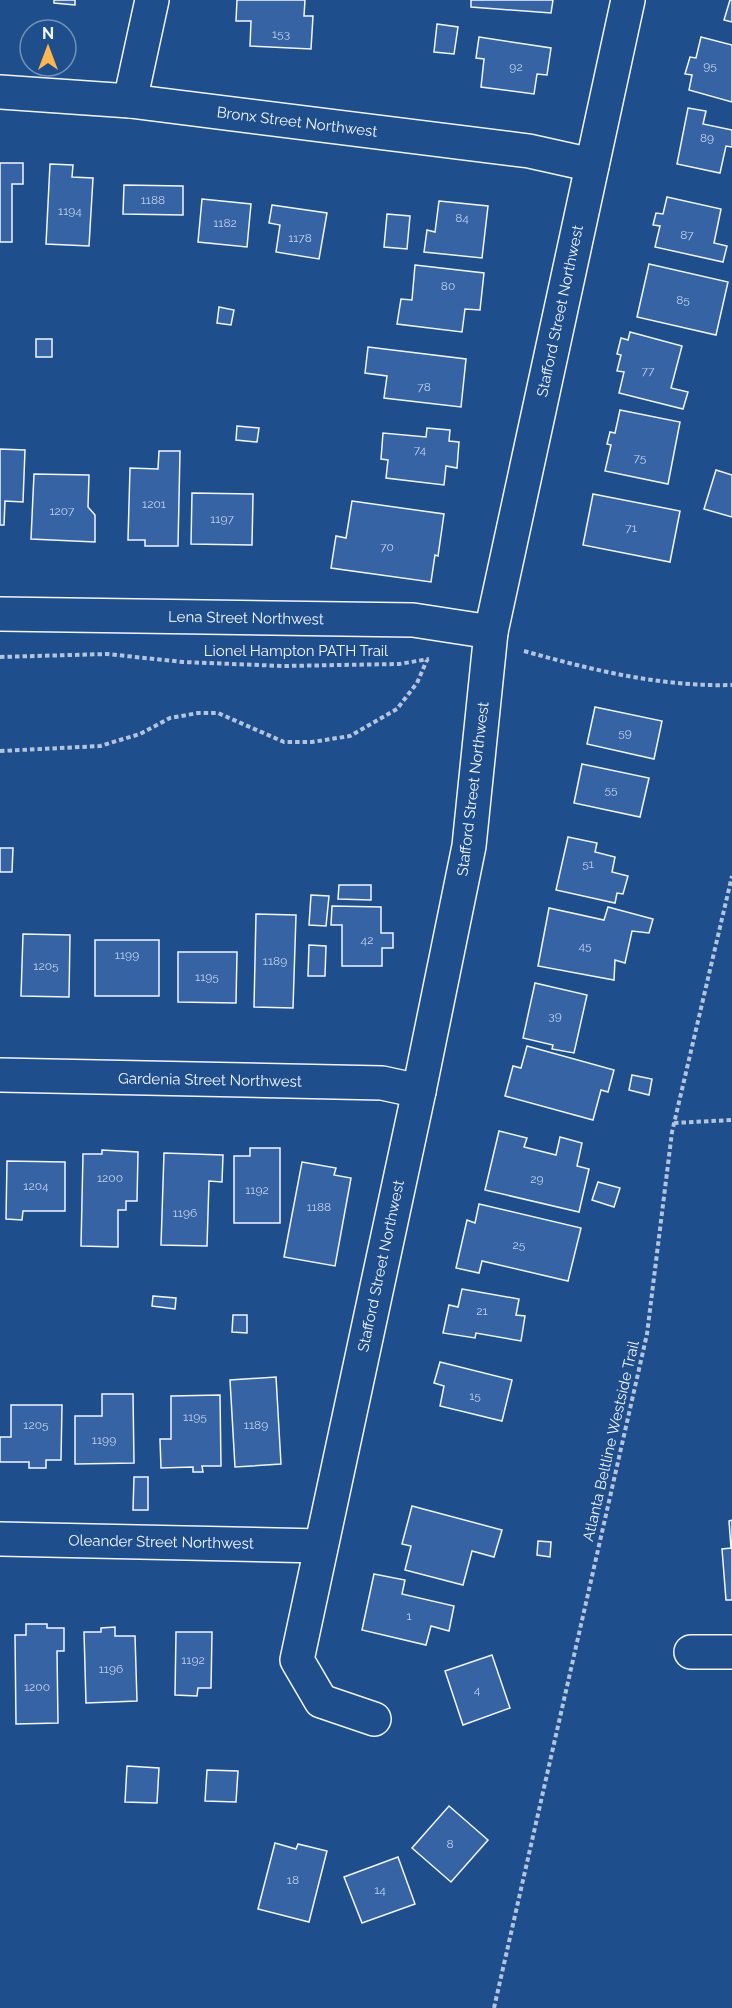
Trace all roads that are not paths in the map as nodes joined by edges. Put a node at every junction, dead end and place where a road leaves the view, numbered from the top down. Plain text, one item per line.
1 (152, 0) edge
2 (628, 0) edge
3 (0, 92) edge
4 (130, 101) junction
5 (592, 165) junction
6 (0, 614) edge
7 (490, 643) junction
8 (0, 1076) edge
9 (419, 1091) junction
10 (0, 1539) edge
11 (321, 1546) junction
12 (692, 1652) dead end
13 (732, 1652) edge
14 (374, 1719) dead end

1 - 4 street
2 - 5 street, Stafford Street Northwest
3 - 4 street, Bronx Street Northwest
4 - 5 street, Bronx Street Northwest
5 - 7 street, Stafford Street Northwest
6 - 7 street, Lena Street Northwest
7 - 9 street, Stafford Street Northwest
8 - 9 street, Gardenia Street Northwest
9 - 11 street, Stafford Street Northwest
10 - 11 street, Oleander Street Northwest
11 - 14 street, Stafford Street Northwest
12 - 13 street

